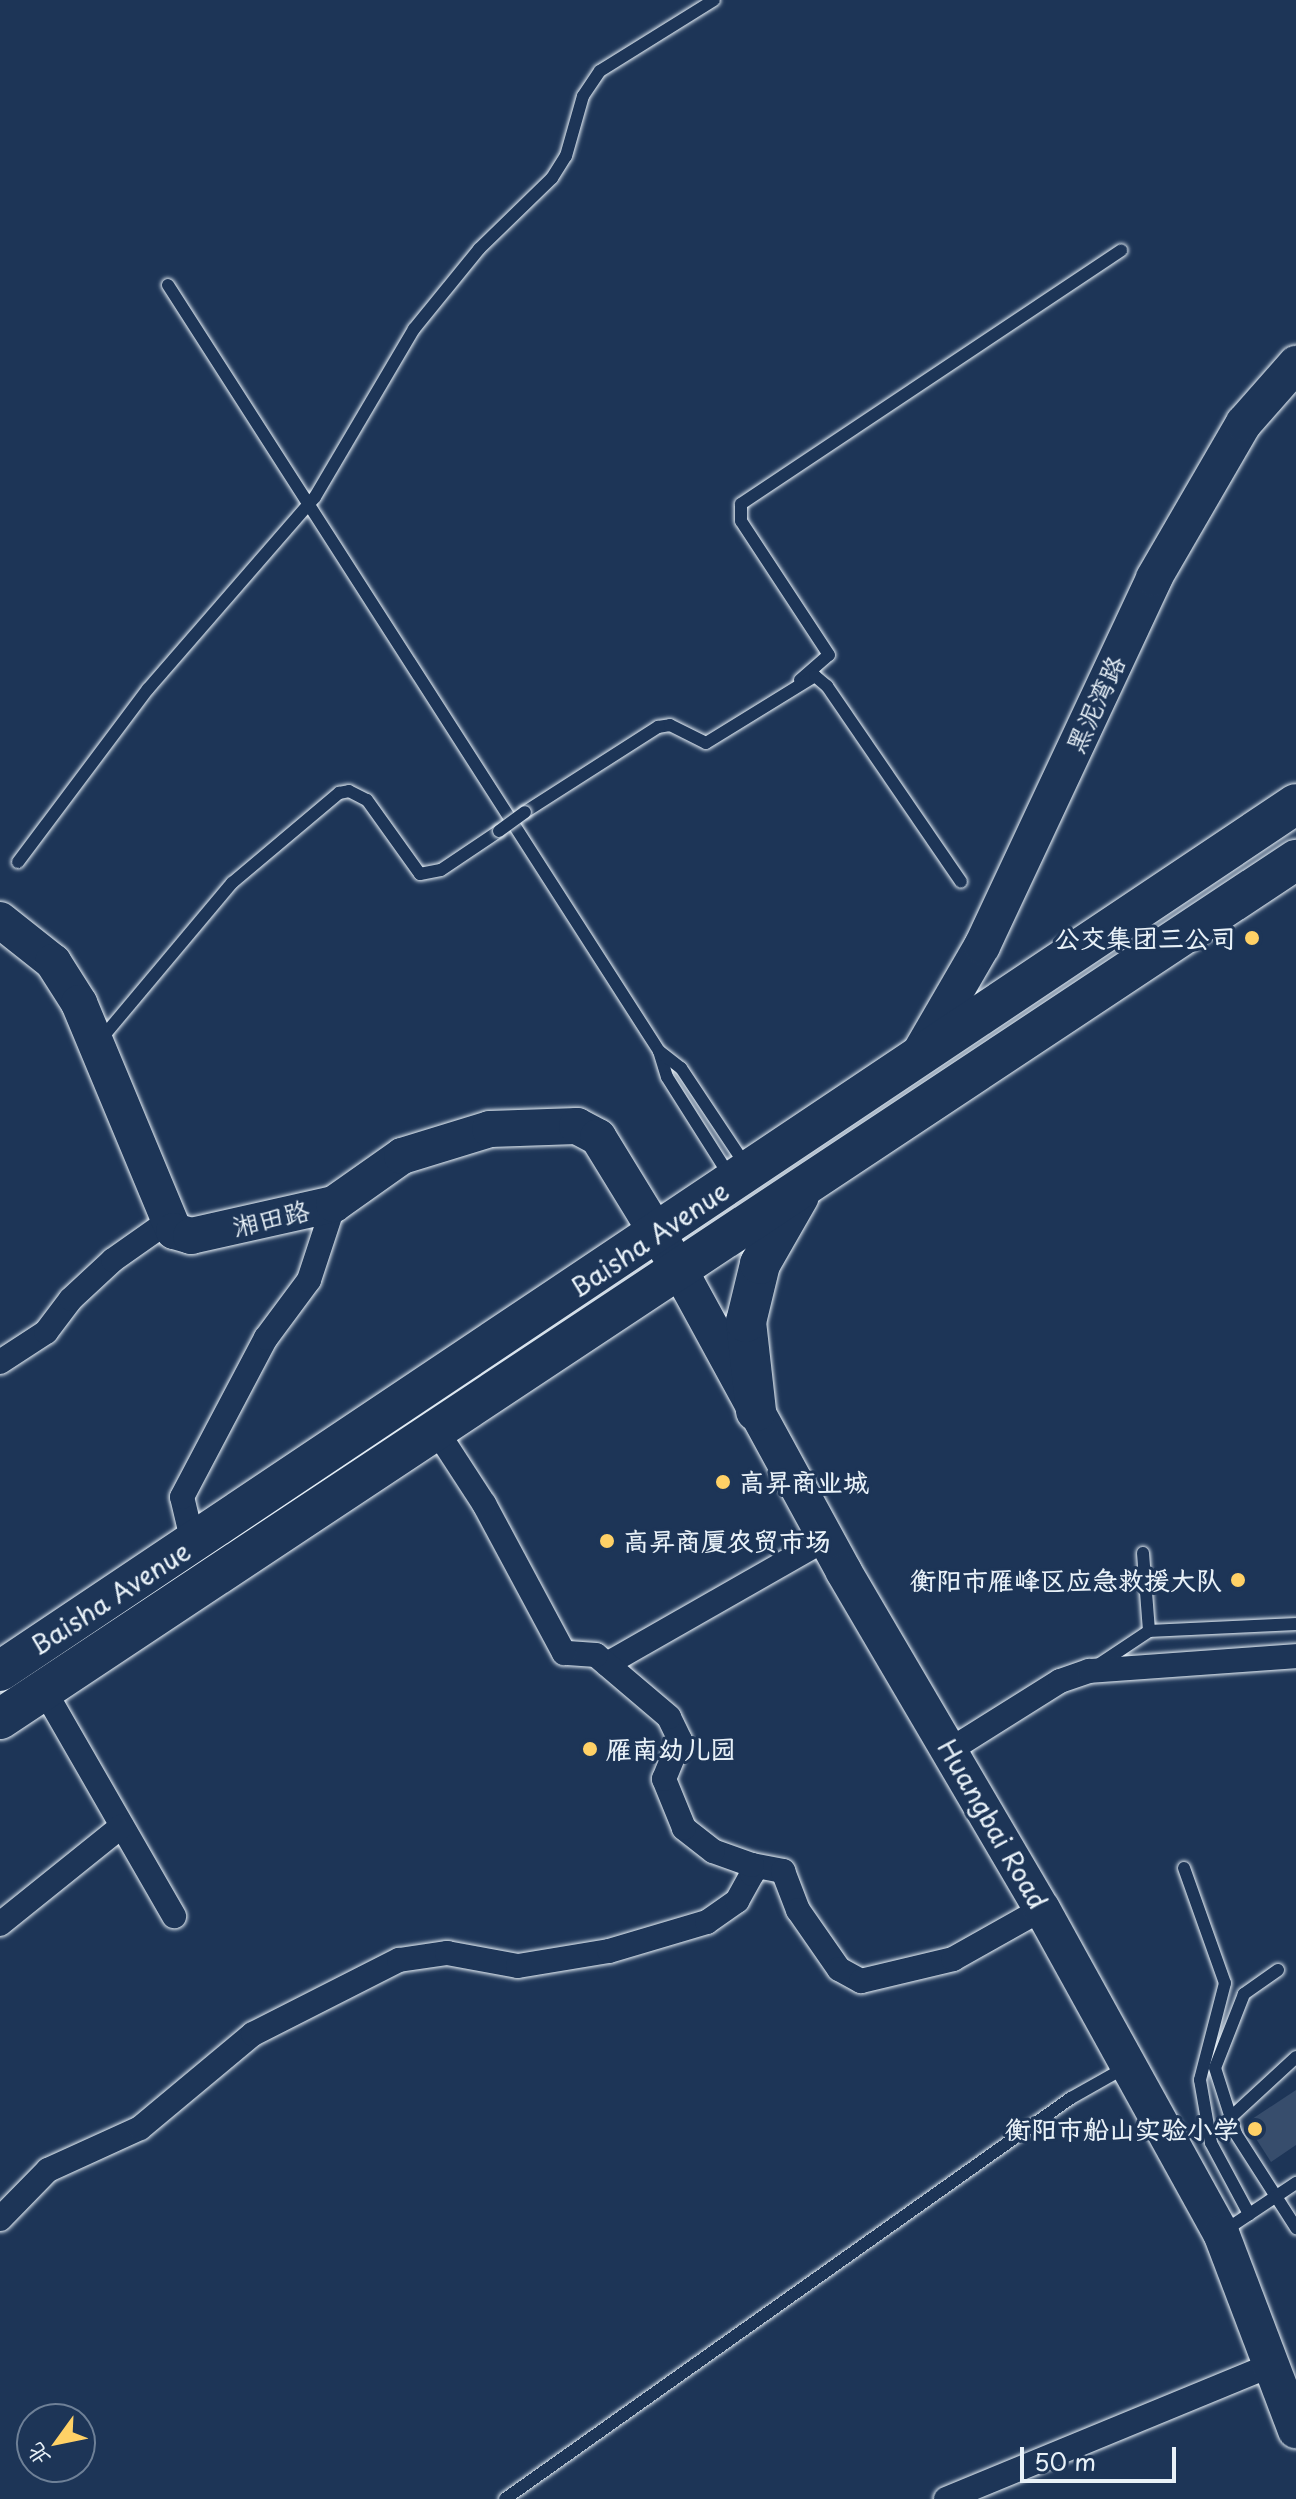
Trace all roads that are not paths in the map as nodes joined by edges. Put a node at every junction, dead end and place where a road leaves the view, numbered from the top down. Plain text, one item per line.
1 (714, 0) edge
2 (1121, 251) dead end
3 (168, 285) dead end
4 (1296, 364) edge
5 (308, 504) junction
6 (800, 680) junction
7 (1296, 804) edge
8 (1296, 860) edge
9 (18, 862) dead end
10 (961, 882) dead end
11 (0, 920) edge
12 (96, 1045) junction
13 (659, 1051) junction
14 (916, 1060) junction
15 (742, 1177) junction
16 (809, 1182) junction
17 (334, 1204) junction
18 (167, 1222) junction
19 (658, 1233) junction
20 (679, 1269) junction
21 (0, 1362) edge
22 (756, 1411) junction
23 (436, 1430) junction
24 (826, 1539) junction
25 (193, 1543) junction
26 (1143, 1553) dead end
27 (1296, 1624) edge
28 (1149, 1631) junction
29 (1296, 1656) edge
30 (607, 1664) junction
31 (0, 1671) edge
32 (1089, 1671) junction
33 (44, 1690) junction
34 (0, 1719) edge
35 (950, 1750) junction
36 (122, 1826) junction
37 (752, 1865) junction
38 (1184, 1868) dead end
39 (1042, 1909) junction
40 (174, 1916) dead end
41 (0, 1924) edge
42 (1278, 1970) dead end
43 (1296, 2057) edge
44 (1130, 2064) junction
45 (1230, 2118) junction
46 (1296, 2183) edge
47 (1276, 2196) junction
48 (0, 2219) edge
49 (1235, 2223) junction
50 (1296, 2228) edge
51 (1271, 2365) junction
52 (1296, 2430) edge
53 (505, 2499) edge
54 (946, 2499) edge

1 - 5 lane
2 - 6 lane
3 - 5 lane
4 - 14 street, 黑泥湾路
5 - 9 lane
5 - 13 lane
6 - 10 lane
6 - 12 lane, bridge
7 - 14 main road, Baisha Avenue
8 - 16 main road, Baisha Avenue
11 - 12 street
12 - 18 street
13 - 15 lane
13 - 15 lane
14 - 15 main road, Baisha Avenue
15 - 19 main road, Baisha Avenue
16 - 20 main road, Baisha Avenue
16 - 22 main road
17 - 18 street, 湘田路
17 - 19 street, 湘田路
17 - 25 street
18 - 21 street
19 - 20 street, Huangbai Road
19 - 25 main road, Baisha Avenue
20 - 22 street, Huangbai Road
20 - 23 main road, Baisha Avenue
22 - 24 street, Huangbai Road
23 - 30 street
23 - 33 main road, Baisha Avenue
24 - 30 street
24 - 35 street, Huangbai Road
25 - 31 main road, Baisha Avenue
26 - 28 lane
27 - 28 lane
28 - 32 lane
29 - 32 street
30 - 37 street
32 - 35 street
33 - 34 main road, Baisha Avenue
33 - 36 street
35 - 39 street, Huangbai Road
36 - 40 street
36 - 41 street
37 - 39 street
37 - 48 street
38 - 49 lane
39 - 44 street, Huangbai Road
42 - 45 lane
43 - 45 lane
44 - 49 street, Huangbai Road
44 - 53 lane
45 - 47 lane
46 - 47 lane
47 - 49 lane
47 - 50 lane
49 - 51 street, Huangbai Road
51 - 52 street, Huangbai Road
51 - 54 street

